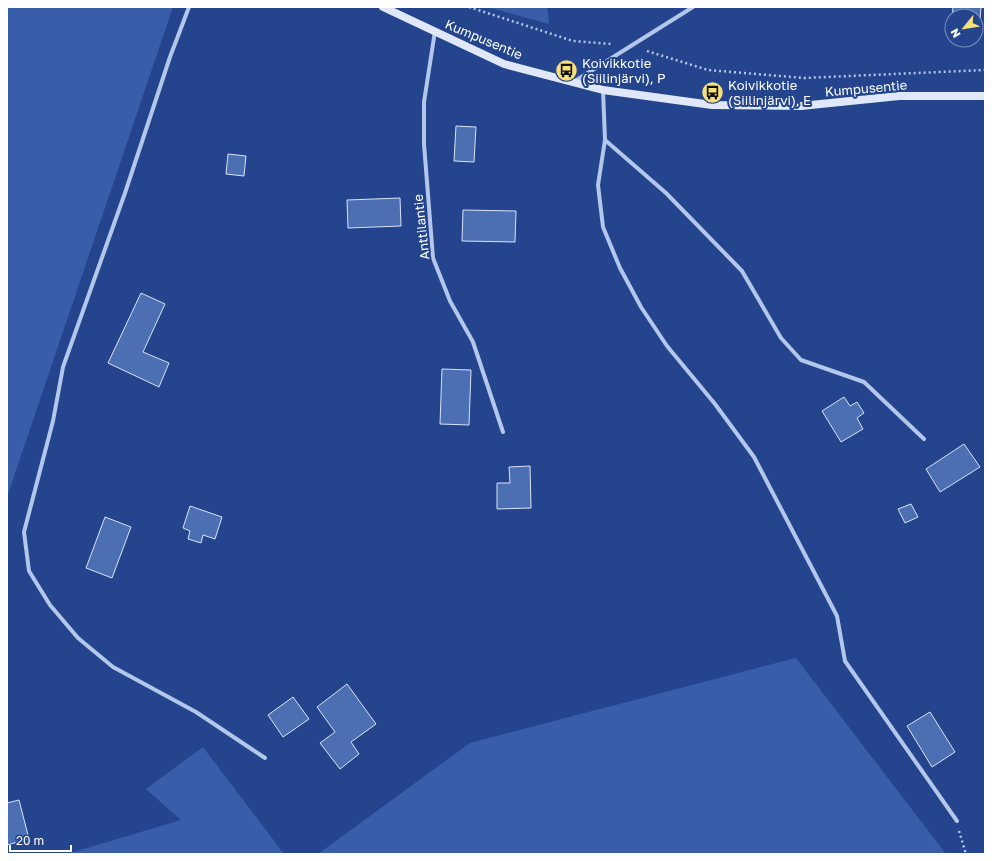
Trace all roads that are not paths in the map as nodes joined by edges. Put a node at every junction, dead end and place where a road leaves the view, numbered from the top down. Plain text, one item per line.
1 (189, 7) edge
2 (383, 7) edge
3 (693, 7) edge
4 (435, 31) junction
5 (574, 82) junction
6 (603, 90) junction
7 (985, 96) edge
8 (605, 140) junction
9 (503, 432) dead end
10 (924, 439) dead end
11 (266, 758) dead end
12 (957, 821) road end

1 - 11 street
2 - 4 street, Kumpusentie
3 - 5 street
4 - 5 street, Kumpusentie
4 - 9 street, Anttilantie
5 - 6 street, Kumpusentie
6 - 7 street, Kumpusentie
6 - 8 street
8 - 10 street
8 - 12 street

